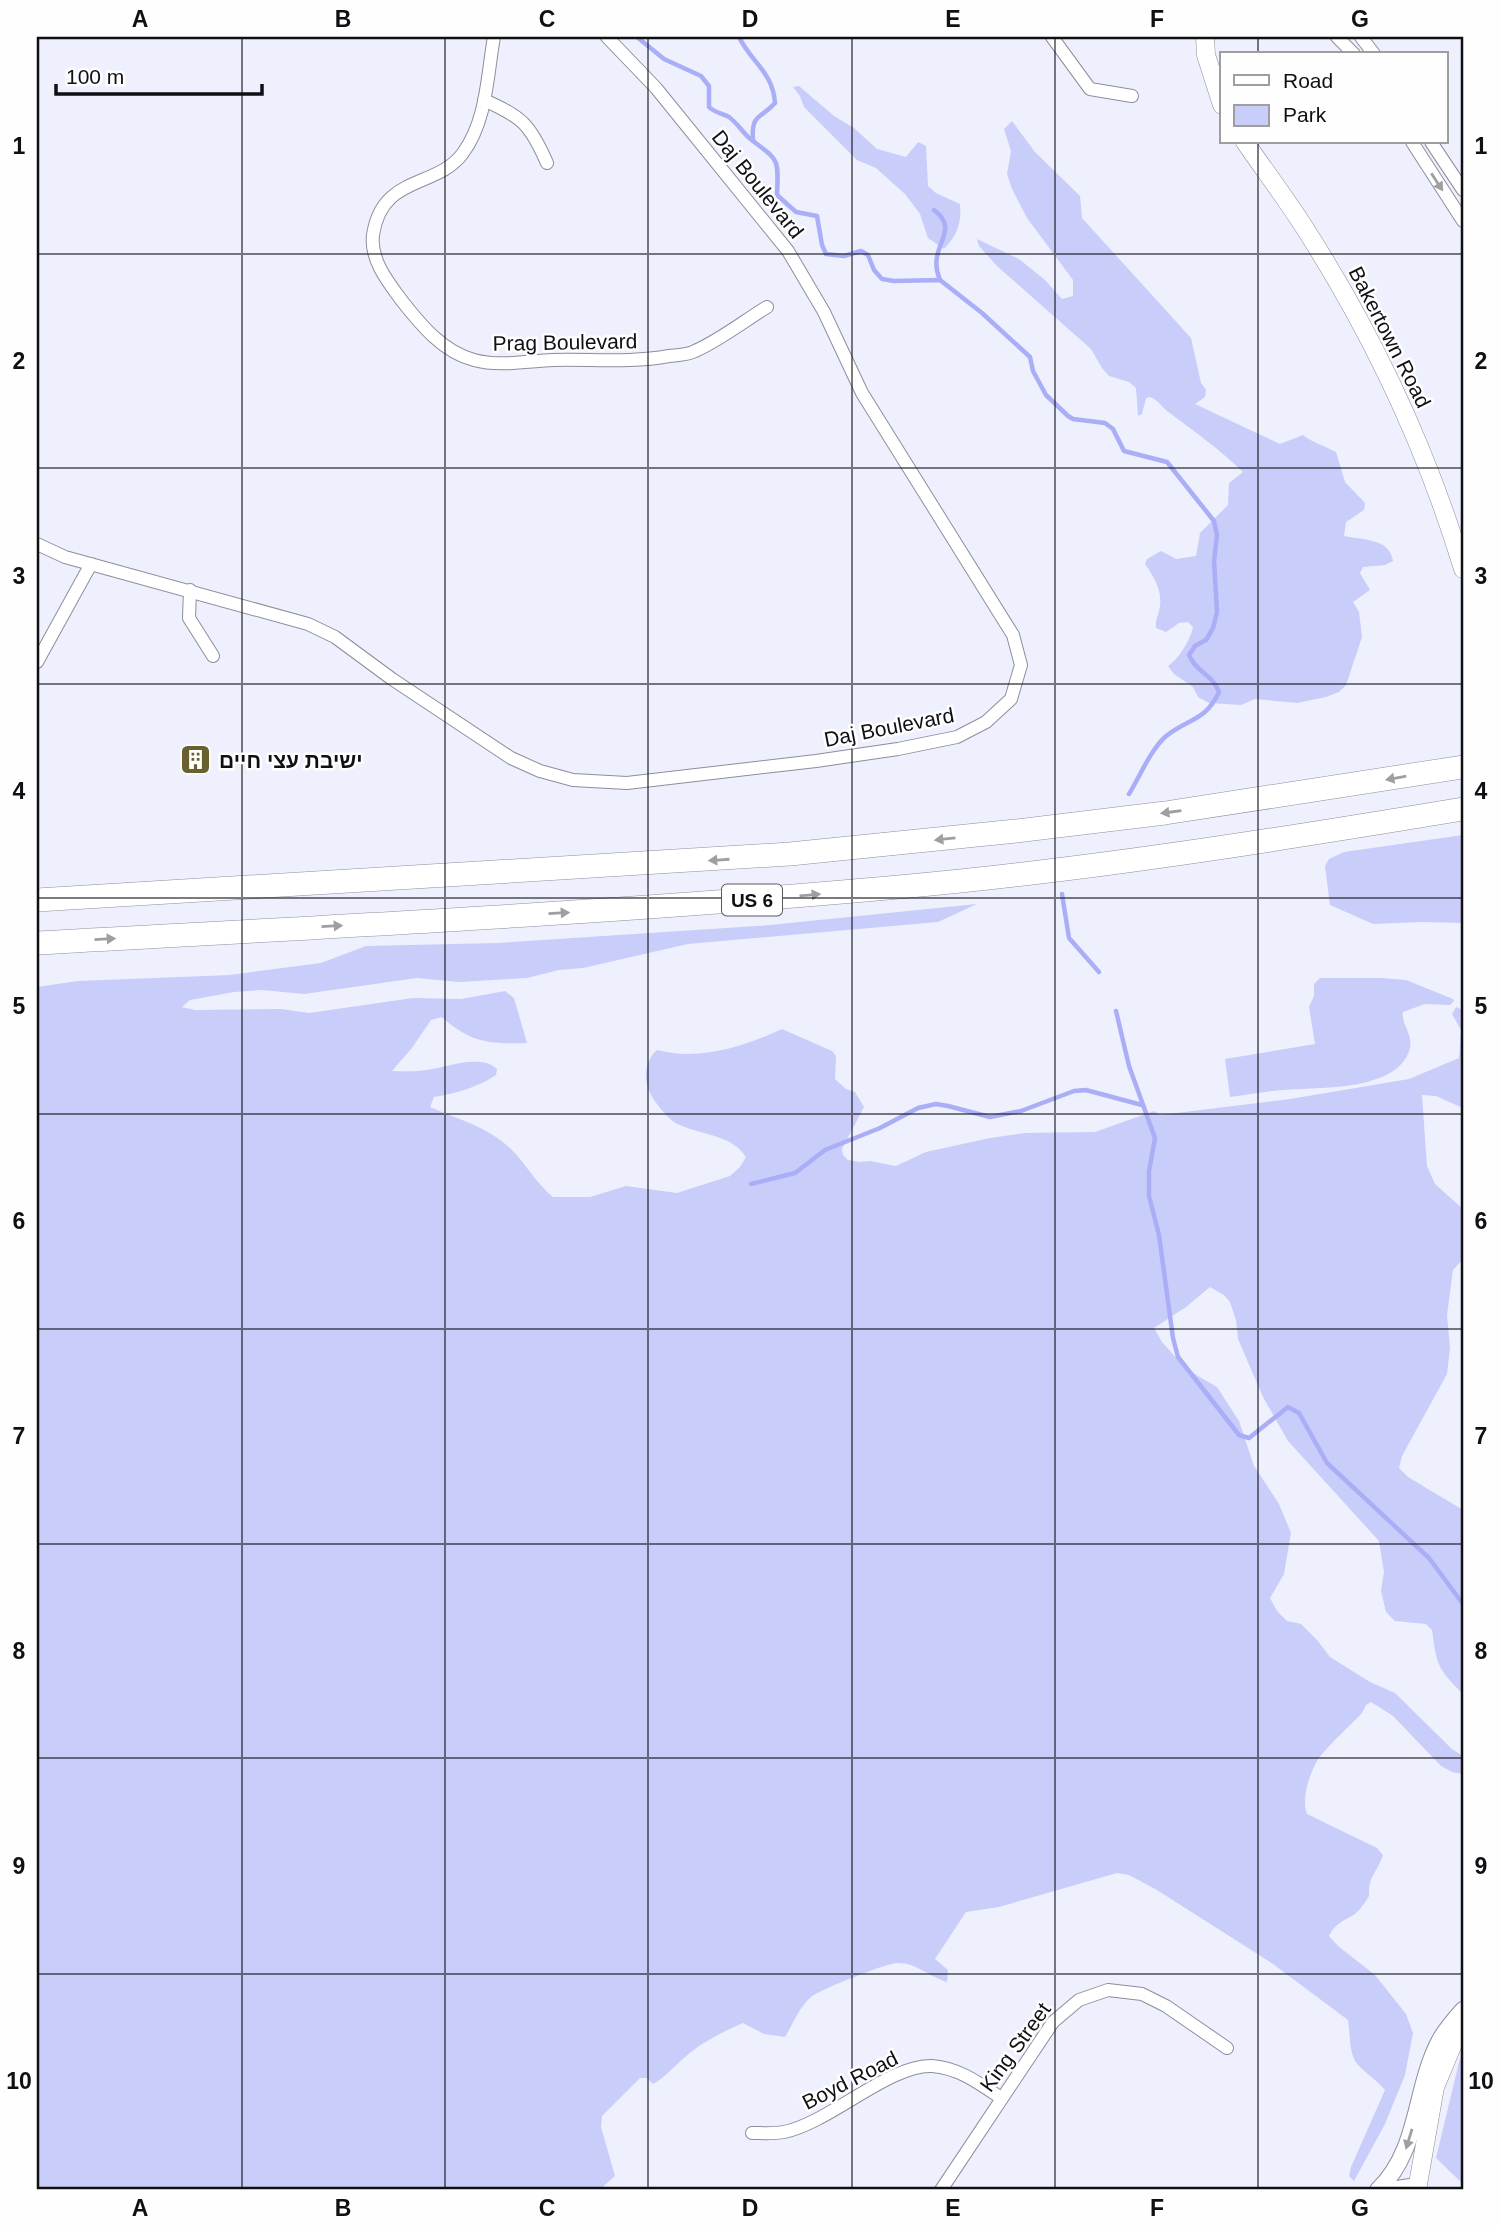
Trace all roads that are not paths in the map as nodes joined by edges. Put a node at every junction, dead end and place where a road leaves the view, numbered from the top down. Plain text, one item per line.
1 (494, 37) edge
2 (607, 37) edge
3 (1052, 37) edge
4 (1205, 37) edge
5 (1337, 37) edge
6 (1361, 37) edge
7 (1352, 52) edge
8 (1372, 52) edge
9 (1132, 96) dead end
10 (1220, 99) edge
11 (484, 100) junction
12 (1246, 144) edge
13 (1413, 144) edge
14 (1432, 144) edge
15 (547, 163) dead end
16 (1463, 190) edge
17 (1463, 221) edge
18 (767, 307) dead end
19 (1458, 532) edge
20 (37, 544) edge
21 (91, 564) junction
22 (1463, 569) edge
23 (190, 590) junction
24 (213, 656) dead end
25 (37, 662) edge
26 (1463, 767) edge
27 (1463, 809) edge
28 (37, 900) edge
29 (37, 943) edge
30 (1463, 2010) edge
31 (1463, 2020) edge
32 (1227, 2048) dead end
33 (1001, 2098) junction
34 (752, 2133) dead end
35 (1417, 2188) edge
36 (942, 2190) edge
37 (1378, 2190) edge
38 (1391, 2190) edge

1 - 11 street, Prag Boulevard
2 - 23 street, Daj Boulevard
3 - 9 street
4 - 10 main road
5 - 7 street
6 - 8 street
11 - 15 street
11 - 18 street, Prag Boulevard
12 - 19 main road, Bakertown Road
13 -> 17 street
14 - 16 street
19 - 22 main road, Bakertown Road
20 - 21 street, Daj Boulevard
21 - 23 street, Daj Boulevard
21 - 25 street
23 - 24 street
26 -> 28 highway, US 6
29 -> 27 highway, US 6
30 -> 37 street
31 - 35 main road
32 - 33 street, King Street
33 - 34 street, Boyd Road
33 - 36 street, King Street
35 - 38 street

